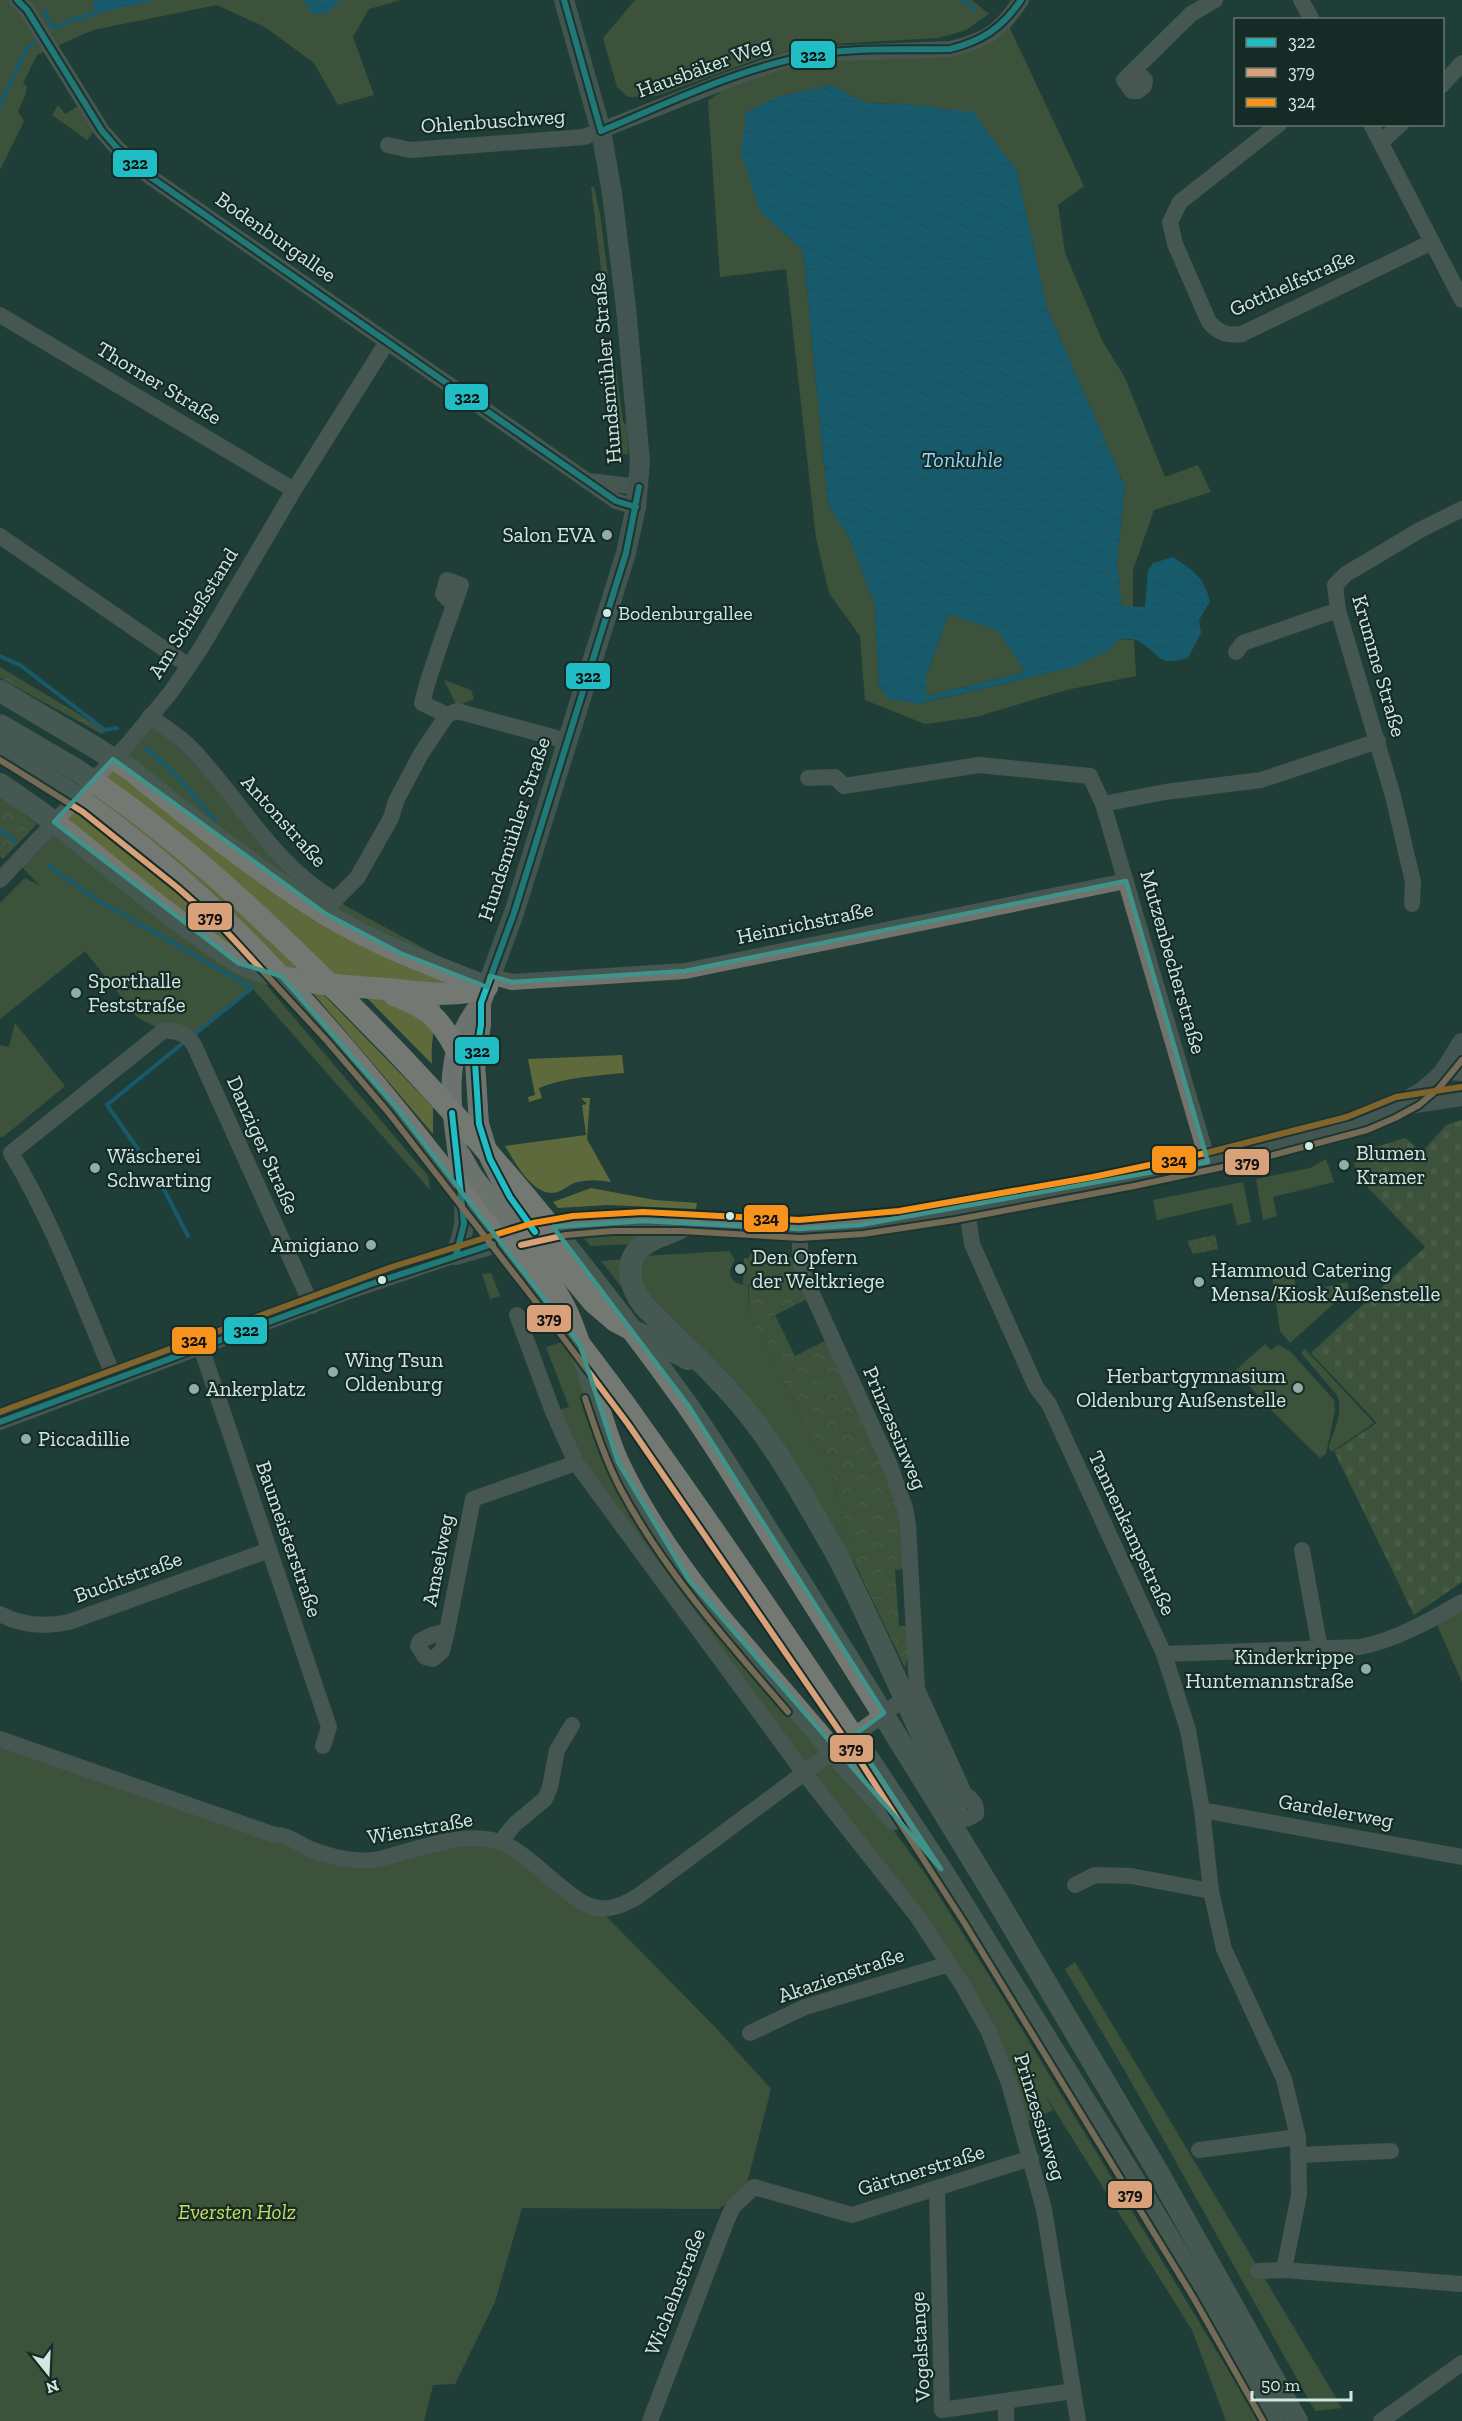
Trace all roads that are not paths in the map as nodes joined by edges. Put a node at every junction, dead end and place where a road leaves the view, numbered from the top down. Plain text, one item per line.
1 (17, 0) edge
2 (564, 0) edge
3 (1021, 0) edge
4 (1215, 0) edge
5 (1301, 0) edge
6 (1311, 18) edge
7 (1462, 63) edge
8 (1135, 71) dead end
9 (1444, 84) edge
10 (1276, 126) edge
11 (1372, 126) edge
12 (1399, 126) edge
13 (601, 131) junction
14 (1381, 142) junction
15 (388, 145) dead end
16 (1432, 242) junction
17 (1462, 300) edge
18 (0, 315) edge
19 (387, 342) junction
20 (294, 490) junction
21 (637, 497) junction
22 (1462, 509) edge
23 (0, 536) edge
24 (454, 605) dead end
25 (1338, 609) junction
26 (1239, 647) dead end
27 (189, 666) junction
28 (0, 691) edge
29 (447, 715) junction
30 (150, 716) junction
31 (0, 725) edge
32 (567, 741) junction
33 (1378, 741) junction
34 (0, 749) edge
35 (808, 778) dead end
36 (0, 784) edge
37 (1103, 804) junction
38 (0, 880) edge
39 (1126, 881) junction
40 (1412, 904) dead end
41 (373, 988) junction
42 (486, 989) junction
43 (1462, 1044) edge
44 (456, 1049) junction
45 (1453, 1072) edge
46 (1462, 1096) edge
47 (1398, 1107) junction
48 (457, 1147) junction
49 (1208, 1162) junction
50 (967, 1209) junction
51 (690, 1222) junction
52 (799, 1229) junction
53 (527, 1234) junction
54 (456, 1256) junction
55 (312, 1306) junction
56 (517, 1315) dead end
57 (201, 1347) junction
58 (708, 1370) junction
59 (115, 1379) junction
60 (0, 1422) edge
61 (576, 1463) junction
62 (269, 1550) junction
63 (1302, 1550) dead end
64 (1462, 1602) edge
65 (0, 1614) edge
66 (447, 1631) dead end
67 (1320, 1649) junction
68 (1164, 1654) junction
69 (917, 1689) junction
70 (572, 1725) dead end
71 (0, 1739) edge
72 (323, 1746) dead end
73 (804, 1773) junction
74 (964, 1793) dead end
75 (1202, 1810) junction
76 (500, 1842) junction
77 (1462, 1857) edge
78 (941, 1869) junction
79 (1075, 1885) dead end
80 (1211, 1890) junction
81 (1000, 1905) junction
82 (948, 1964) junction
83 (750, 2032) dead end
84 (1298, 2137) junction
85 (1199, 2150) dead end
86 (1391, 2151) dead end
87 (1298, 2155) junction
88 (1031, 2158) junction
89 (754, 2187) joint
90 (936, 2189) junction
91 (1284, 2270) junction
92 (1258, 2271) dead end
93 (1462, 2284) edge
94 (1462, 2363) edge
95 (1073, 2391) junction
96 (1006, 2402) junction
97 (1275, 2410) edge
98 (651, 2421) edge
99 (1006, 2421) edge
100 (1078, 2421) edge
101 (1297, 2421) edge
102 (1381, 2421) edge

1 - 19 street, Bodenburgallee
2 - 13 main road, Hundsmühler Straße
3 - 13 street, Hausbäker Weg
4 - 8 street
5 - 6 street
7 - 9 street
10 - 16 street, Gotthelfstraße
11 - 14 street
12 - 14 street
13 - 15 street, Ohlenbuschweg
13 - 21 main road, Hundsmühler Straße
14 - 16 street
16 - 17 street
18 - 20 street, Thorner Straße
19 - 20 street, Am Schießstand
19 - 21 street, Bodenburgallee
20 - 27 street, Am Schießstand
21 - 32 main road, Hundsmühler Straße
22 - 25 street, Krumme Straße
23 - 27 street
24 - 29 street
25 - 26 street
25 - 33 street, Krumme Straße
27 - 30 street, Am Schießstand
28 - 42 highway, bridge
29 - 30 street, Antonstraße
29 - 32 street
30 - 38 street, Am Schießstand
31 - 81 highway, bridge
32 - 42 main road, Hundsmühler Straße
33 - 37 street
33 - 40 street, Krumme Straße
34 - 78 highway, bridge
35 - 37 street, Mutzenbecherstraße
36 - 41 highway, bridge
37 - 39 street, Mutzenbecherstraße
39 - 42 street, Heinrichstraße
39 - 49 street, Mutzenbecherstraße
41 - 42 highway
41 - 44 highway
42 - 44 main road, Hundsmühler Straße
42 - 53 main road, Hundsmühler Straße
43 - 45 main road
44 - 48 main road, Hundsmühler Straße
45 - 46 main road
45 - 47 main road
46 - 47 main road
47 - 49 main road
48 - 53 main road, Hundsmühler Straße
48 - 54 main road, Hundsmühler Straße
49 - 50 main road
50 - 52 main road
50 - 68 street, Tannenkampstraße
51 - 52 main road
51 - 53 main road
51 - 58 highway
52 - 69 street, Prinzessinweg
53 - 54 main road
53 - 58 highway
53 - 78 highway, bridge
54 - 55 street
55 - 57 street
55 - 59 street, Danziger Straße
56 - 61 street, Prinzessinweg
57 - 59 street
57 - 62 street, Baumeisterstraße
58 - 81 highway, bridge
59 - 60 street
61 - 66 street, Amselweg
61 - 73 street, Prinzessinweg
62 - 65 street, Buchtstraße
62 - 72 street, Baumeisterstraße
63 - 67 street
64 - 67 street
67 - 68 street
68 - 75 street, Tannenkampstraße
69 - 73 street
69 - 74 street, Prinzessinweg
70 - 76 street
71 - 76 street, Wienstraße
73 - 76 street, Wienstraße
73 - 82 street, Prinzessinweg
75 - 77 street, Gardelerweg
75 - 80 street, Tannenkampstraße
78 - 97 highway
79 - 80 street
80 - 84 street, Tannenkampstraße
81 - 97 highway
82 - 83 street, Akazienstraße
82 - 88 street, Prinzessinweg
84 - 85 street
84 - 87 street, Tannenkampstraße
86 - 87 street
87 - 91 street, Tannenkampstraße
88 - 90 street, Gärtnerstraße
88 - 95 street, Prinzessinweg
89 - 90 street, Gärtnerstraße
89 - 98 street, Wichelnstraße
90 - 96 street, Vogelstange
91 - 92 street
91 - 93 street
94 - 102 street
95 - 96 street, Vogelstange
95 - 100 street, Prinzessinweg
96 - 99 street
97 - 101 highway

